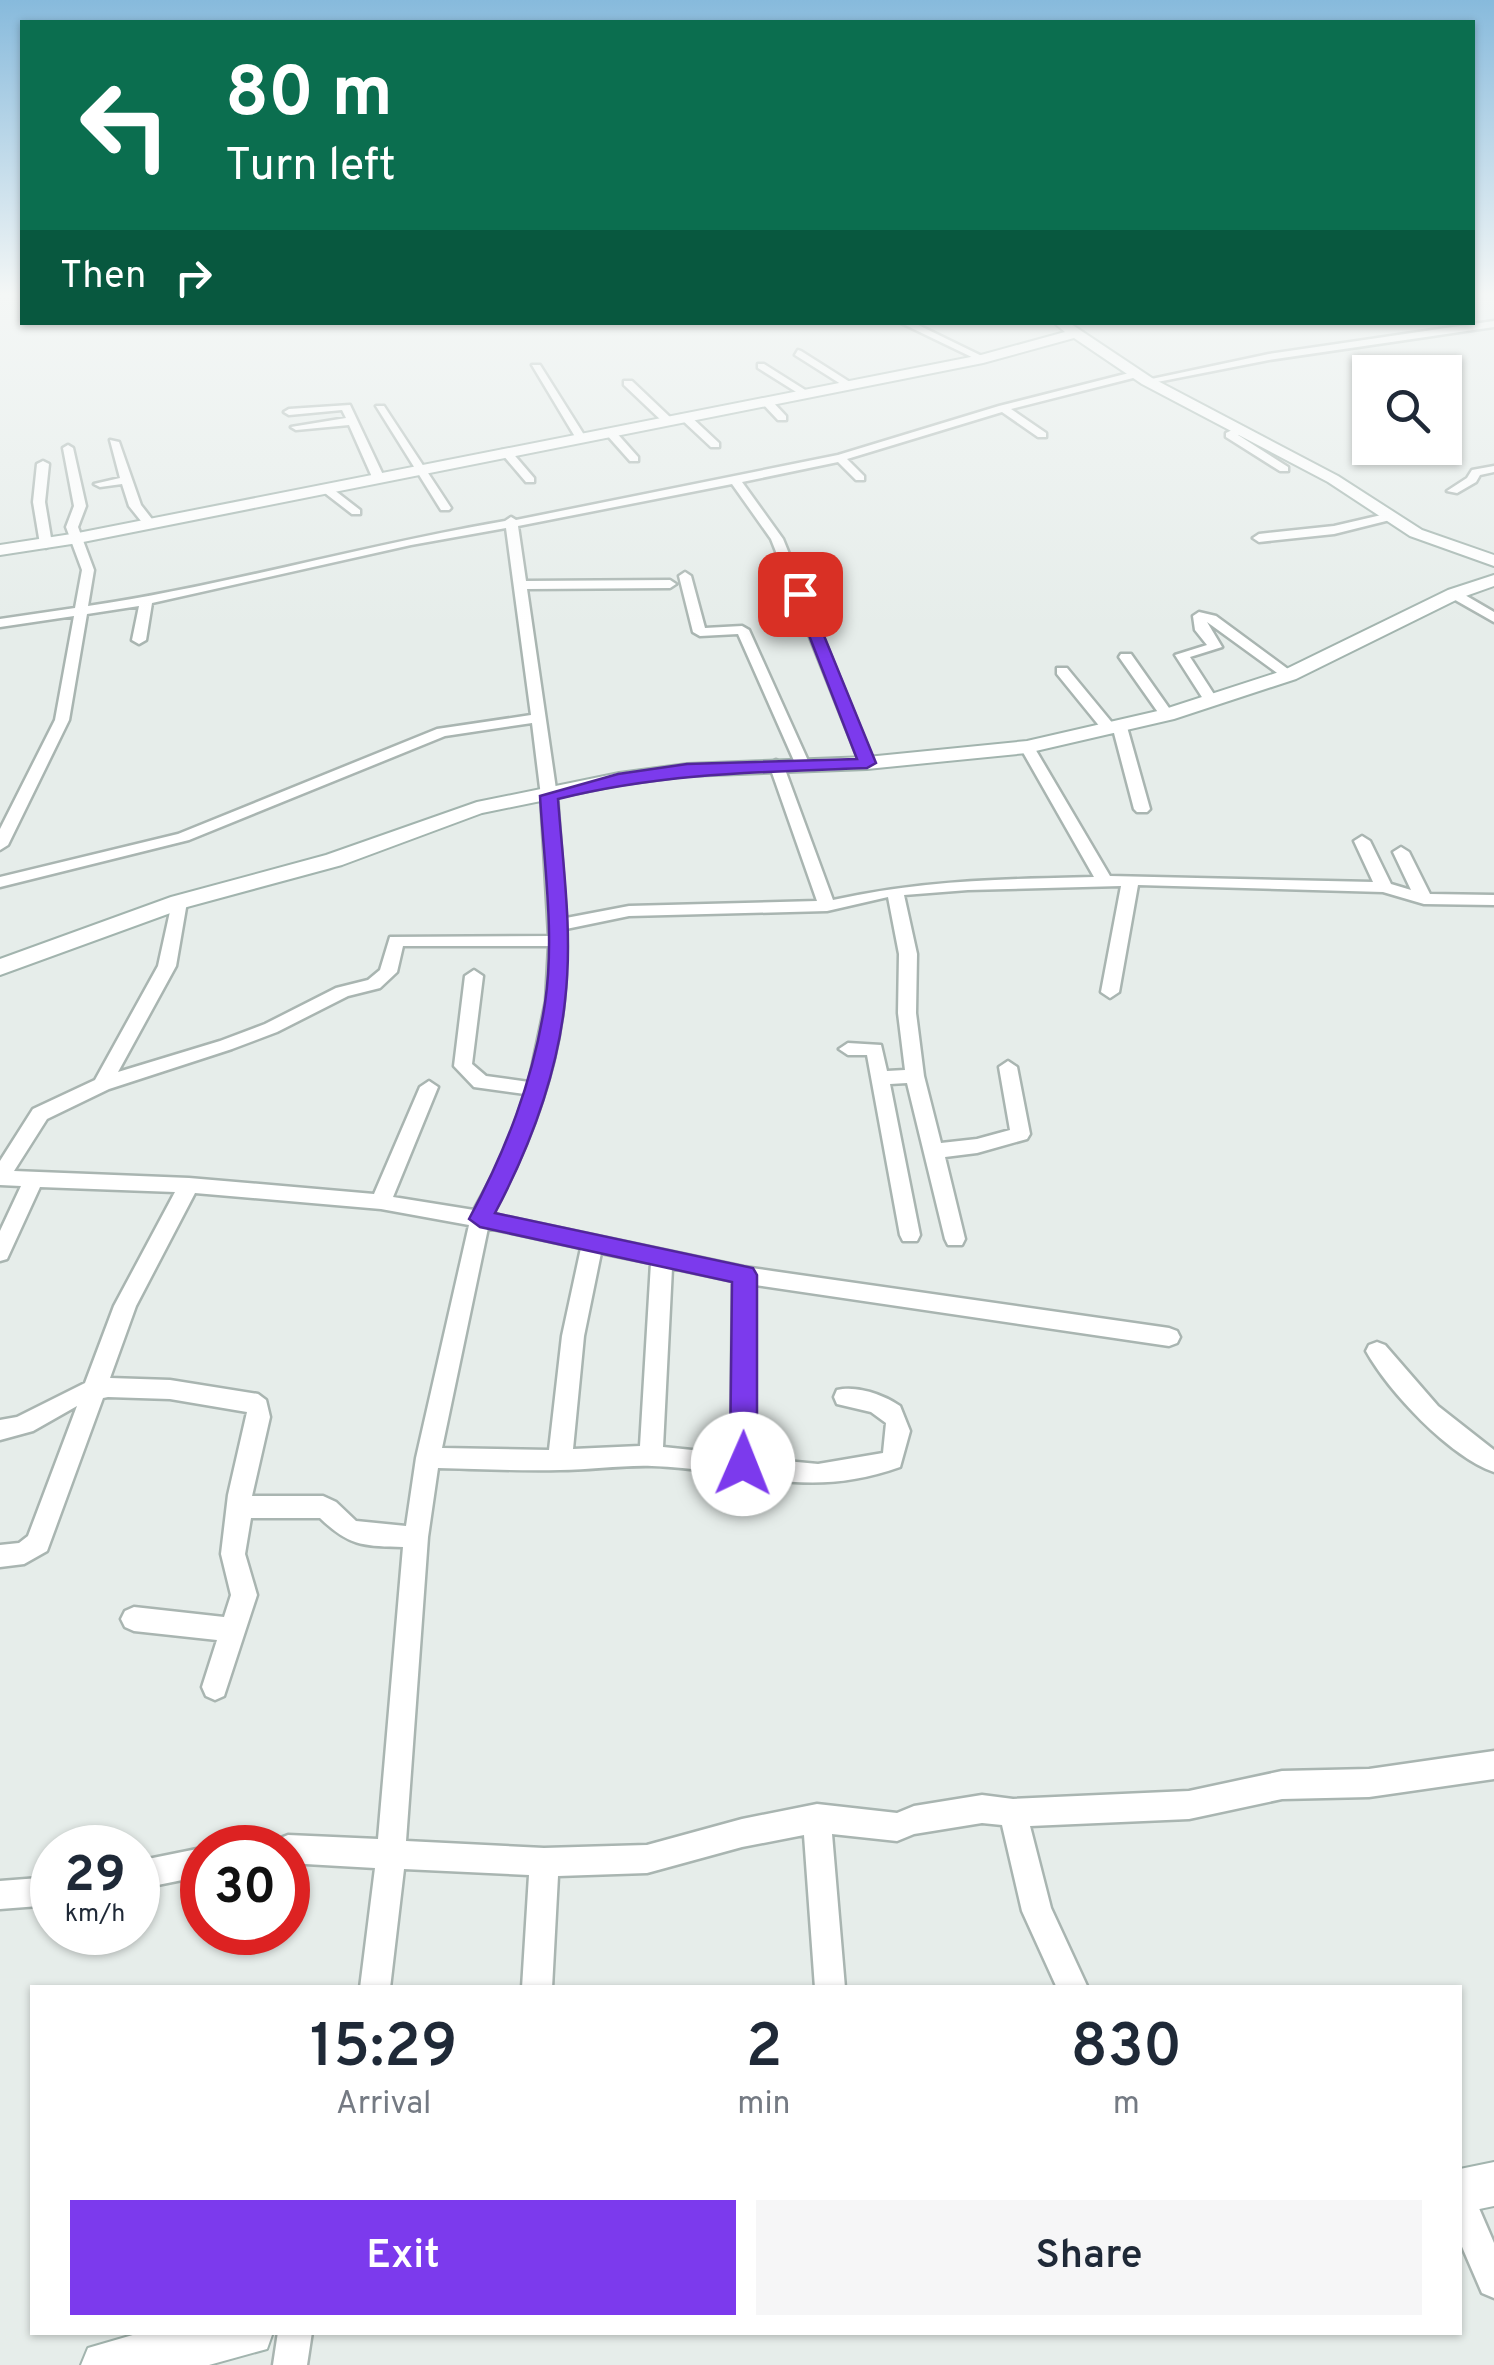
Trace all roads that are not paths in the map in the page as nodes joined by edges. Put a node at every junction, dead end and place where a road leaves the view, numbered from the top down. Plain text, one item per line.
1 (343, 406) edge
2 (346, 406) edge
3 (560, 406) edge
4 (653, 406) edge
5 (739, 406) edge
6 (771, 406) edge
7 (1010, 406) edge
8 (1196, 406) edge
9 (380, 408) dead end
10 (1003, 408) junction
11 (289, 412) dead end
12 (685, 417) junction
13 (782, 418) dead end
14 (668, 420) junction
15 (352, 421) junction
16 (296, 427) dead end
17 (1240, 430) junction
18 (610, 432) junction
19 (1042, 435) dead end
20 (580, 438) junction
21 (114, 442) dead end
22 (716, 445) dead end
23 (68, 448) dead end
24 (506, 452) junction
25 (840, 458) junction
26 (634, 459) dead end
27 (43, 464) dead end
28 (420, 469) junction
29 (1284, 469) dead end
30 (1494, 469) edge
31 (378, 478) junction
32 (860, 478) dead end
33 (734, 479) junction
34 (127, 480) junction
35 (530, 480) dead end
36 (100, 484) dead end
37 (324, 488) junction
38 (1453, 491) dead end
39 (445, 508) dead end
40 (356, 512) dead end
41 (1390, 516) junction
42 (512, 521) junction
43 (149, 524) junction
44 (78, 538) junction
45 (1259, 538) dead end
46 (46, 544) junction
47 (0, 550) edge
48 (1494, 561) edge
49 (685, 576) dead end
50 (1494, 580) edge
51 (670, 584) dead end
52 (520, 585) junction
53 (1454, 594) junction
54 (146, 600) junction
55 (80, 611) junction
56 (1494, 618) edge
57 (0, 622) edge
58 (140, 640) dead end
59 (1126, 657) dead end
60 (1062, 671) dead end
61 (1289, 674) junction
62 (1212, 702) junction
63 (1167, 715) junction
64 (538, 718) junction
65 (1115, 728) junction
66 (1026, 747) junction
67 (802, 763) junction
68 (867, 763) junction
69 (776, 764) junction
70 (549, 796) junction
71 (1142, 808) dead end
72 (1362, 841) dead end
73 (0, 846) edge
74 (1401, 852) dead end
75 (0, 882) edge
76 (1106, 882) junction
77 (1130, 883) junction
78 (1384, 887) junction
79 (894, 891) junction
80 (1424, 900) junction
81 (1494, 900) edge
82 (179, 902) junction
83 (827, 906) junction
84 (558, 933) junction
85 (0, 967) edge
86 (474, 976) dead end
87 (1110, 992) dead end
88 (848, 1049) dead end
89 (1008, 1067) dead end
90 (915, 1076) junction
91 (879, 1078) junction
92 (102, 1084) junction
93 (429, 1088) dead end
94 (536, 1089) junction
95 (935, 1150) junction
96 (0, 1178) edge
97 (33, 1180) junction
98 (189, 1185) junction
99 (381, 1202) junction
100 (480, 1219) junction
101 (910, 1235) dead end
102 (956, 1239) dead end
103 (592, 1242) junction
104 (0, 1253) edge
105 (662, 1257) junction
106 (744, 1275) junction
107 (1168, 1338) dead end
108 (1377, 1350) dead end
109 (95, 1388) junction
110 (845, 1397) dead end
111 (0, 1430) edge
112 (650, 1456) junction
113 (428, 1458) junction
114 (560, 1460) junction
115 (1494, 1462) edge
116 (743, 1464) junction
117 (242, 1502) junction
118 (416, 1537) junction
119 (0, 1556) edge
120 (134, 1618) dead end
121 (232, 1630) junction
122 (214, 1687) dead end
123 (1494, 1765) edge
124 (1013, 1813) junction
125 (817, 1818) junction
126 (310, 1850) edge
127 (391, 1856) junction
128 (544, 1862) junction
129 (30, 1892) edge
130 (0, 1895) edge
131 (375, 1985) edge
132 (537, 1985) edge
133 (830, 1985) edge
134 (1072, 1985) edge
135 (1494, 2184) edge
136 (1462, 2191) edge
137 (1462, 2209) edge
138 (1494, 2281) edge
139 (237, 2335) edge
140 (295, 2335) edge
141 (105, 2365) edge
142 (290, 2365) edge

1 - 11 street
2 - 15 street
3 - 20 street
4 - 14 street
5 - 12 street
6 - 13 street
7 - 10 street
8 - 17 street
9 - 28 street
10 - 19 street
10 - 25 street
12 - 14 street
12 - 22 street
14 - 18 street
15 - 16 street
15 - 31 street
17 - 29 street
17 - 41 street
18 - 20 street
18 - 26 street
20 - 24 street
21 - 34 street
23 - 44 street
24 - 28 street
24 - 35 street
25 - 32 street
25 - 33 street
27 - 46 street
28 - 31 street
28 - 39 street
30 - 38 street
31 - 37 street
33 - 42 street
33 - 68 street
34 - 36 street
34 - 43 street
37 - 40 street
37 - 43 street
41 - 45 street
41 - 48 street
42 - 52 street
42 - 54 street
43 - 44 street
44 - 46 street
44 - 55 street
46 - 47 street
49 - 67 street
50 - 53 street
51 - 52 street
52 - 64 street
53 - 56 street
53 - 61 street
54 - 55 street
54 - 58 street
55 - 57 street
55 - 73 street
59 - 63 street
60 - 65 street
61 - 62 street
61 - 62 street
62 - 63 street
63 - 65 street
64 - 70 street
64 - 75 street
65 - 66 street
65 - 71 street
66 - 68 street
66 - 76 street
67 - 68 street
67 - 69 street
69 - 70 street
69 - 83 street
70 - 82 street
70 - 84 street
72 - 78 street
74 - 80 street
76 - 77 street
76 - 79 street
77 - 78 street
77 - 87 street
78 - 80 street
79 - 83 street
79 - 90 street
80 - 81 street
82 - 85 street
82 - 92 street
83 - 84 street
84 - 92 street
84 - 94 street
86 - 94 street
88 - 91 street
89 - 95 street
90 - 91 street
90 - 95 street
91 - 101 street
92 - 96 street
93 - 99 street
94 - 100 street
95 - 102 street
96 - 97 street
97 - 98 street
97 - 104 street
98 - 99 street
98 - 109 street
99 - 100 street
100 - 103 street
100 - 113 street
103 - 105 street
103 - 114 street
105 - 106 street
105 - 112 street
106 - 107 street
106 - 116 street
108 - 115 street
109 - 111 street
109 - 117 street
109 - 119 street
110 - 116 street
112 - 114 street
112 - 116 street
113 - 114 street
113 - 118 street
117 - 118 street
117 - 121 street
118 - 127 street
120 - 121 street
121 - 122 street
123 - 124 street
124 - 125 street
124 - 134 street
125 - 128 street
125 - 133 street
126 - 127 street
127 - 128 street
127 - 131 street
128 - 132 street
129 - 130 street
135 - 136 street
137 - 138 street
139 - 141 street
140 - 142 street

